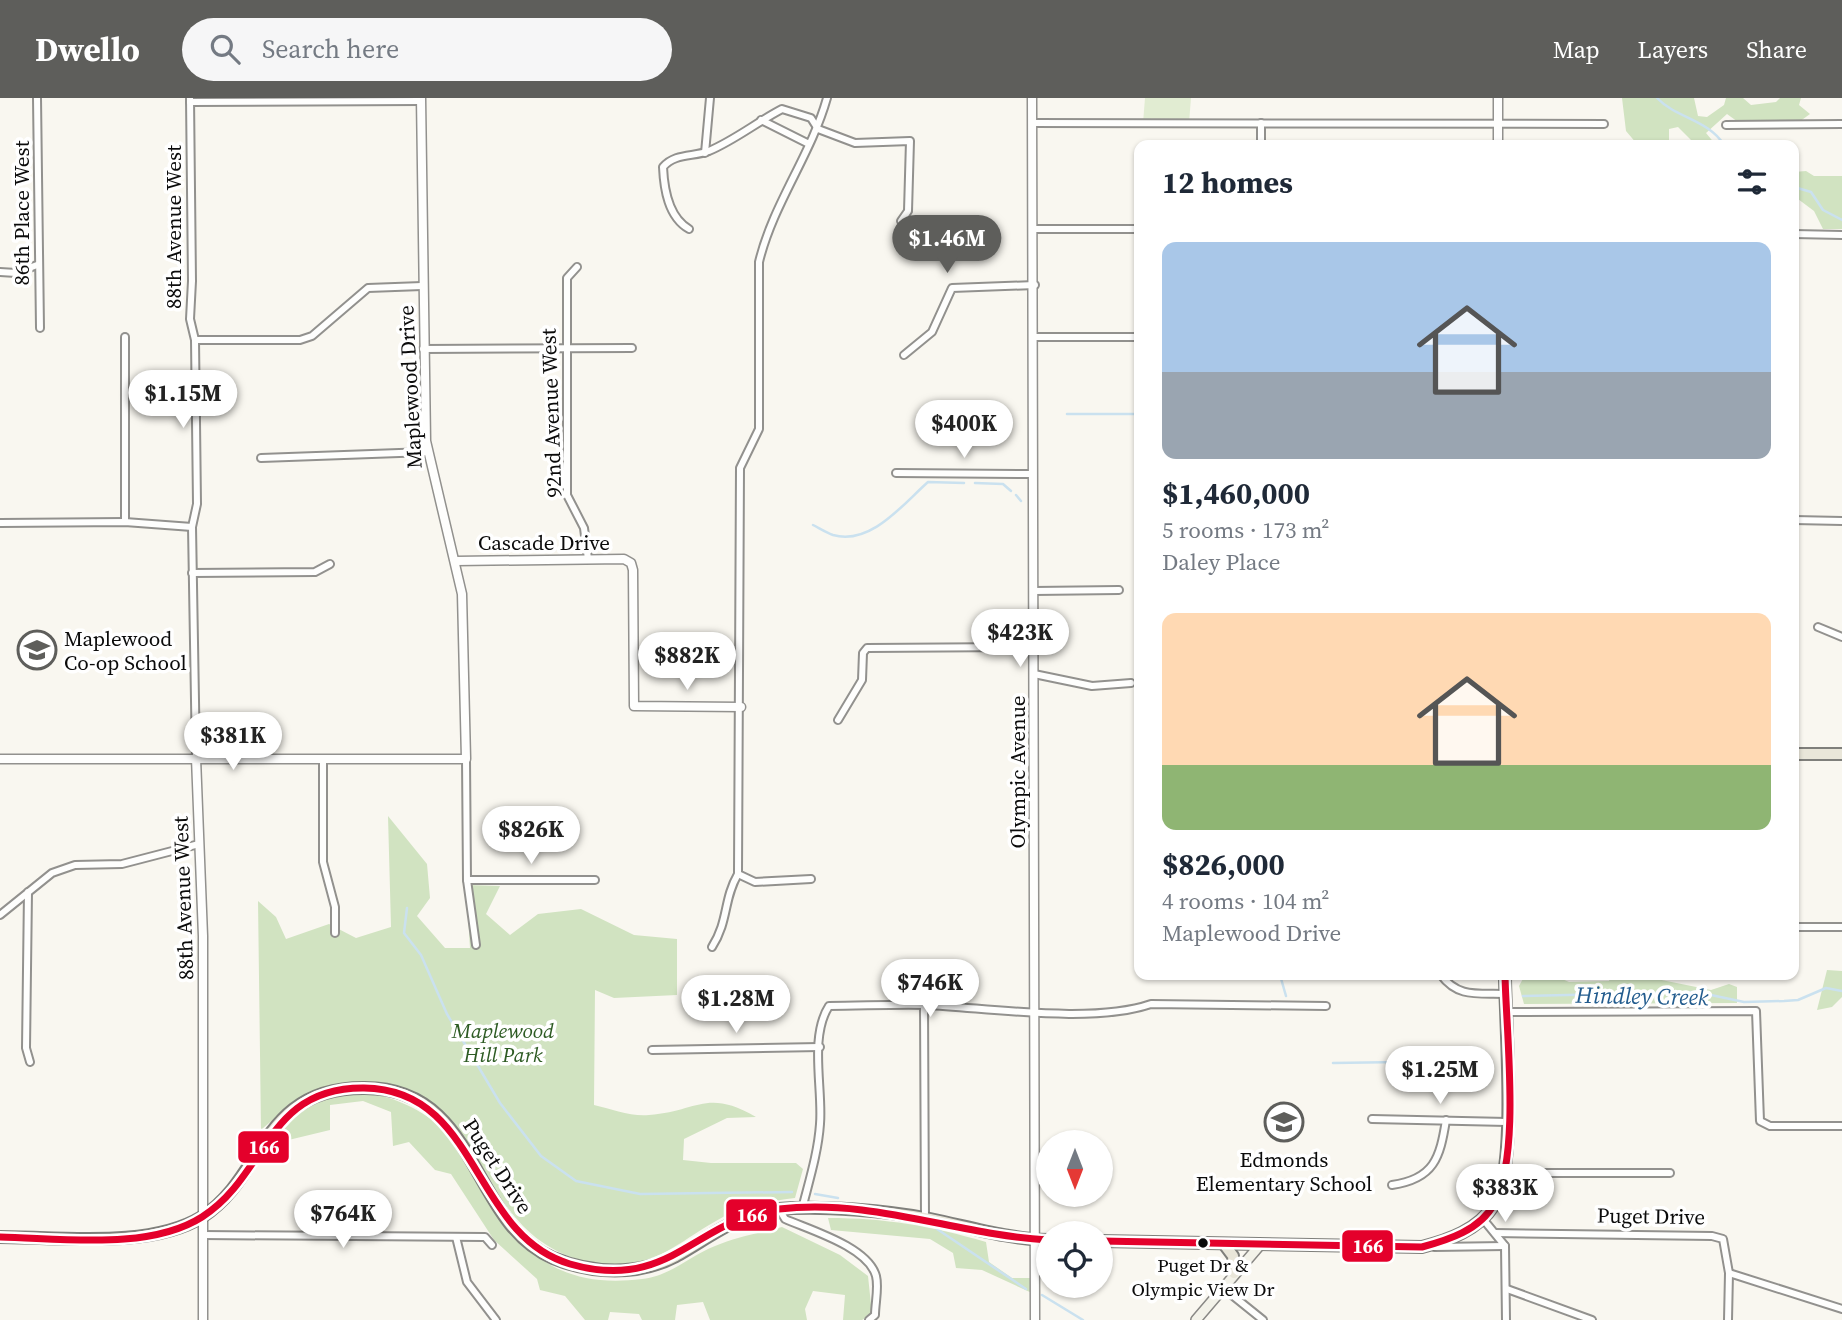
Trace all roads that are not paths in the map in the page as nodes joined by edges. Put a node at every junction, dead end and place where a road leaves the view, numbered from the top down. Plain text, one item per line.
1 (37, 98) edge
2 (710, 98) edge
3 (827, 98) edge
4 (1032, 98) edge
5 (1498, 98) edge
6 (421, 99) edge
7 (190, 100) edge
8 (761, 120) junction
9 (1497, 122) junction
10 (1032, 123) junction
11 (1261, 123) junction
12 (1604, 124) dead end
13 (1842, 124) edge
14 (1726, 125) dead end
15 (818, 129) junction
16 (1261, 140) edge
17 (1498, 140) edge
18 (809, 144) junction
19 (705, 153) junction
20 (901, 221) dead end
21 (689, 229) dead end
22 (1034, 229) junction
23 (1134, 229) edge
24 (1799, 234) edge
25 (1842, 235) edge
26 (37, 265) junction
27 (577, 267) dead end
28 (0, 272) edge
29 (1035, 285) junction
30 (422, 286) junction
31 (40, 328) dead end
32 (125, 337) dead end
33 (1033, 337) junction
34 (1134, 337) edge
35 (195, 340) junction
36 (632, 348) dead end
37 (423, 349) junction
38 (565, 349) junction
39 (904, 355) dead end
40 (427, 452) junction
41 (261, 458) dead end
42 (896, 472) dead end
43 (1033, 474) junction
44 (1799, 520) edge
45 (1842, 521) edge
46 (125, 522) junction
47 (0, 523) edge
48 (192, 527) junction
49 (588, 559) junction
50 (456, 561) junction
51 (330, 565) dead end
52 (192, 573) junction
53 (1119, 590) dead end
54 (1034, 591) junction
55 (1818, 627) dead end
56 (1842, 637) edge
57 (1035, 647) junction
58 (1034, 674) junction
59 (1131, 683) dead end
60 (741, 706) junction
61 (838, 720) dead end
62 (1799, 754) edge
63 (1842, 754) edge
64 (195, 758) junction
65 (0, 759) edge
66 (323, 759) junction
67 (466, 759) junction
68 (199, 844) junction
69 (738, 874) junction
70 (811, 879) dead end
71 (467, 880) junction
72 (595, 880) dead end
73 (27, 892) junction
74 (0, 915) edge
75 (1799, 927) edge
76 (1842, 928) edge
77 (335, 933) dead end
78 (476, 945) dead end
79 (712, 947) dead end
80 (1445, 980) edge
81 (1505, 980) edge
82 (1505, 994) junction
83 (924, 1005) junction
84 (1326, 1006) dead end
85 (1036, 1012) junction
86 (1505, 1012) junction
87 (820, 1047) junction
88 (652, 1050) dead end
89 (30, 1062) dead end
90 (1372, 1119) dead end
91 (1446, 1120) junction
92 (1507, 1122) junction
93 (1842, 1126) edge
94 (1506, 1173) junction
95 (1670, 1173) dead end
96 (1392, 1185) dead end
97 (779, 1209) junction
98 (802, 1209) junction
99 (203, 1216) junction
100 (925, 1218) junction
101 (1483, 1219) junction
102 (181, 1227) junction
103 (1495, 1233) junction
104 (203, 1236) junction
105 (0, 1237) edge
106 (456, 1237) junction
107 (1034, 1240) junction
108 (1113, 1241) edge
109 (1224, 1244) junction
110 (492, 1245) dead end
111 (1260, 1245) junction
112 (1505, 1246) junction
113 (1422, 1247) junction
114 (1729, 1272) junction
115 (1234, 1273) junction
116 (1222, 1287) junction
117 (1507, 1289) junction
118 (1842, 1310) edge
119 (203, 1320) edge
120 (496, 1320) edge
121 (869, 1320) edge
122 (1035, 1320) edge
123 (1196, 1320) edge
124 (1263, 1320) edge
125 (1506, 1320) edge
126 (1592, 1320) edge
127 (1728, 1320) edge

1 - 26 street, 86th Place West
2 - 19 street
3 - 15 street
4 - 10 street, Olympic Avenue
5 - 9 street
6 - 7 street
6 - 30 street, Maplewood Drive
7 - 35 street, 88th Avenue West
8 - 15 street
8 - 18 street
8 - 19 street
9 - 11 street
9 - 12 street
9 - 17 street
10 - 11 street
10 - 22 street, Olympic Avenue
11 - 16 street
13 - 14 street
15 - 18 street
15 - 20 street
18 - 60 street
19 - 21 street
22 - 23 street
22 - 29 street, Olympic Avenue
24 - 25 street
26 - 28 street
26 - 31 street, 86th Place West
27 - 38 street, 92nd Avenue West
29 - 33 street, Olympic Avenue
29 - 39 street
30 - 35 street
30 - 37 street, Maplewood Drive
32 - 46 street
33 - 34 street
33 - 43 street, Olympic Avenue
35 - 48 street, 88th Avenue West
36 - 38 street
37 - 38 street
37 - 40 street, Maplewood Drive
38 - 49 street, 92nd Avenue West
40 - 41 street
40 - 50 street, Maplewood Drive
42 - 43 street
43 - 54 street, Olympic Avenue
44 - 45 street
46 - 47 street
46 - 48 street
48 - 52 street, 88th Avenue West
49 - 50 street, Cascade Drive
49 - 60 street, Cascade Drive
50 - 67 street, Maplewood Drive
51 - 52 street
52 - 64 street, 88th Avenue West
53 - 54 street
54 - 57 street, Olympic Avenue
55 - 56 street
57 - 58 street, Olympic Avenue
57 - 61 street
58 - 59 street
58 - 85 street, Olympic Avenue
60 - 69 street
62 - 63 main road
64 - 65 street
64 - 66 street
64 - 68 street, 88th Avenue West
66 - 67 street
66 - 77 street
67 - 71 street, Maplewood Drive
68 - 73 street
68 - 99 street, 88th Avenue West
69 - 70 street
69 - 79 street
71 - 72 street
71 - 78 street, Maplewood Drive
73 - 74 street
73 - 89 street
75 - 76 street
80 - 82 street
81 - 82 main road
82 - 86 main road
83 - 85 street
83 - 87 street
83 - 100 street
84 - 85 street
85 - 107 street, Olympic Avenue
86 - 92 main road
86 - 93 street
87 - 88 street
87 - 98 street
90 - 91 street
91 - 92 street
91 - 96 street
92 - 94 main road
94 - 95 street
94 - 101 main road
97 - 98 main road, Puget Drive
97 - 99 main road, Puget Drive
97 - 121 street
98 - 100 main road, Puget Drive
99 - 102 main road, Puget Drive
99 - 104 street, 88th Avenue West
100 - 107 main road, Puget Drive
101 - 103 street
101 - 113 main road
102 - 104 street
102 - 105 main road, Puget Drive
103 - 112 street
103 - 114 street, Puget Drive
104 - 106 street
104 - 119 street, 88th Avenue West
106 - 110 street
106 - 120 street
107 - 122 street, Olympic Avenue
108 - 109 main road
109 - 111 main road
109 - 115 main road
111 - 113 main road
111 - 115 main road
112 - 113 street
112 - 117 street
114 - 118 street
114 - 127 street
115 - 116 main road
116 - 123 main road
116 - 124 street
117 - 125 street
117 - 126 street

